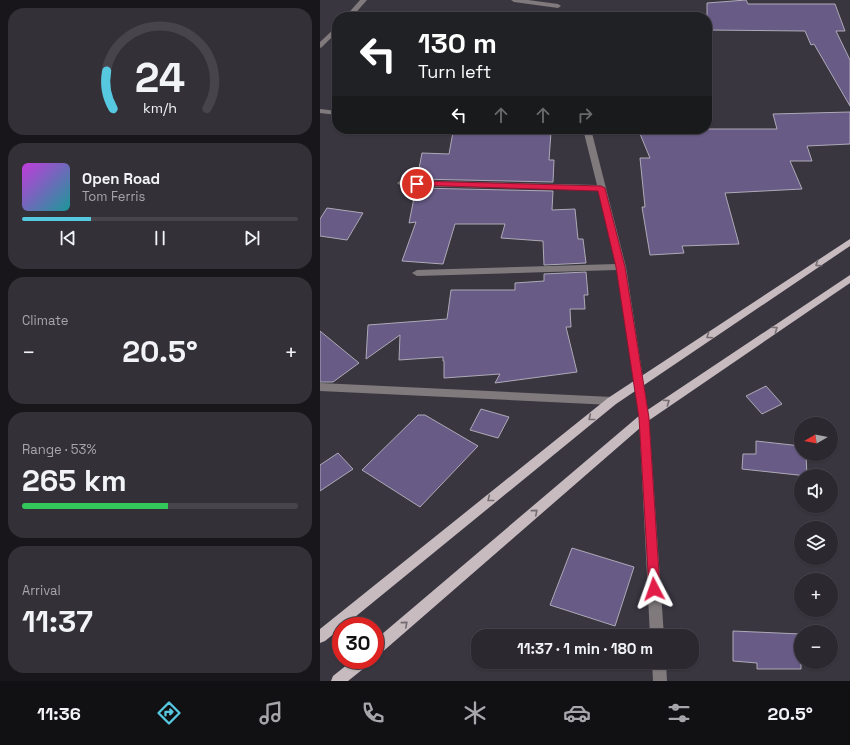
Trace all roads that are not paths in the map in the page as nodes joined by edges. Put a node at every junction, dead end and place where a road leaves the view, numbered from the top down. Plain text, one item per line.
1 (364, 0) edge
2 (514, 0) edge
3 (558, 6) edge
4 (353, 12) edge
5 (332, 33) edge
6 (320, 46) edge
7 (320, 111) edge
8 (332, 112) edge
9 (588, 134) edge
10 (401, 183) dead end
11 (601, 188) junction
12 (850, 242) edge
13 (621, 267) junction
14 (417, 273) dead end
15 (850, 278) edge
16 (638, 384) junction
17 (320, 387) edge
18 (612, 401) junction
19 (644, 418) junction
20 (657, 629) edge
21 (320, 637) edge
22 (384, 641) edge
23 (352, 669) edge
24 (659, 669) edge
25 (338, 681) edge
26 (660, 681) edge

1 - 4 street
2 - 3 street
5 - 6 street
7 - 8 street
9 - 11 street
10 - 11 street
11 - 13 street
12 -> 16 main road
13 - 14 street
13 - 16 street
19 -> 15 main road
16 - 18 main road
16 - 19 street
17 - 18 street
18 -> 21 main road
19 - 20 street
22 -> 19 main road
23 - 25 main road
24 - 26 street

